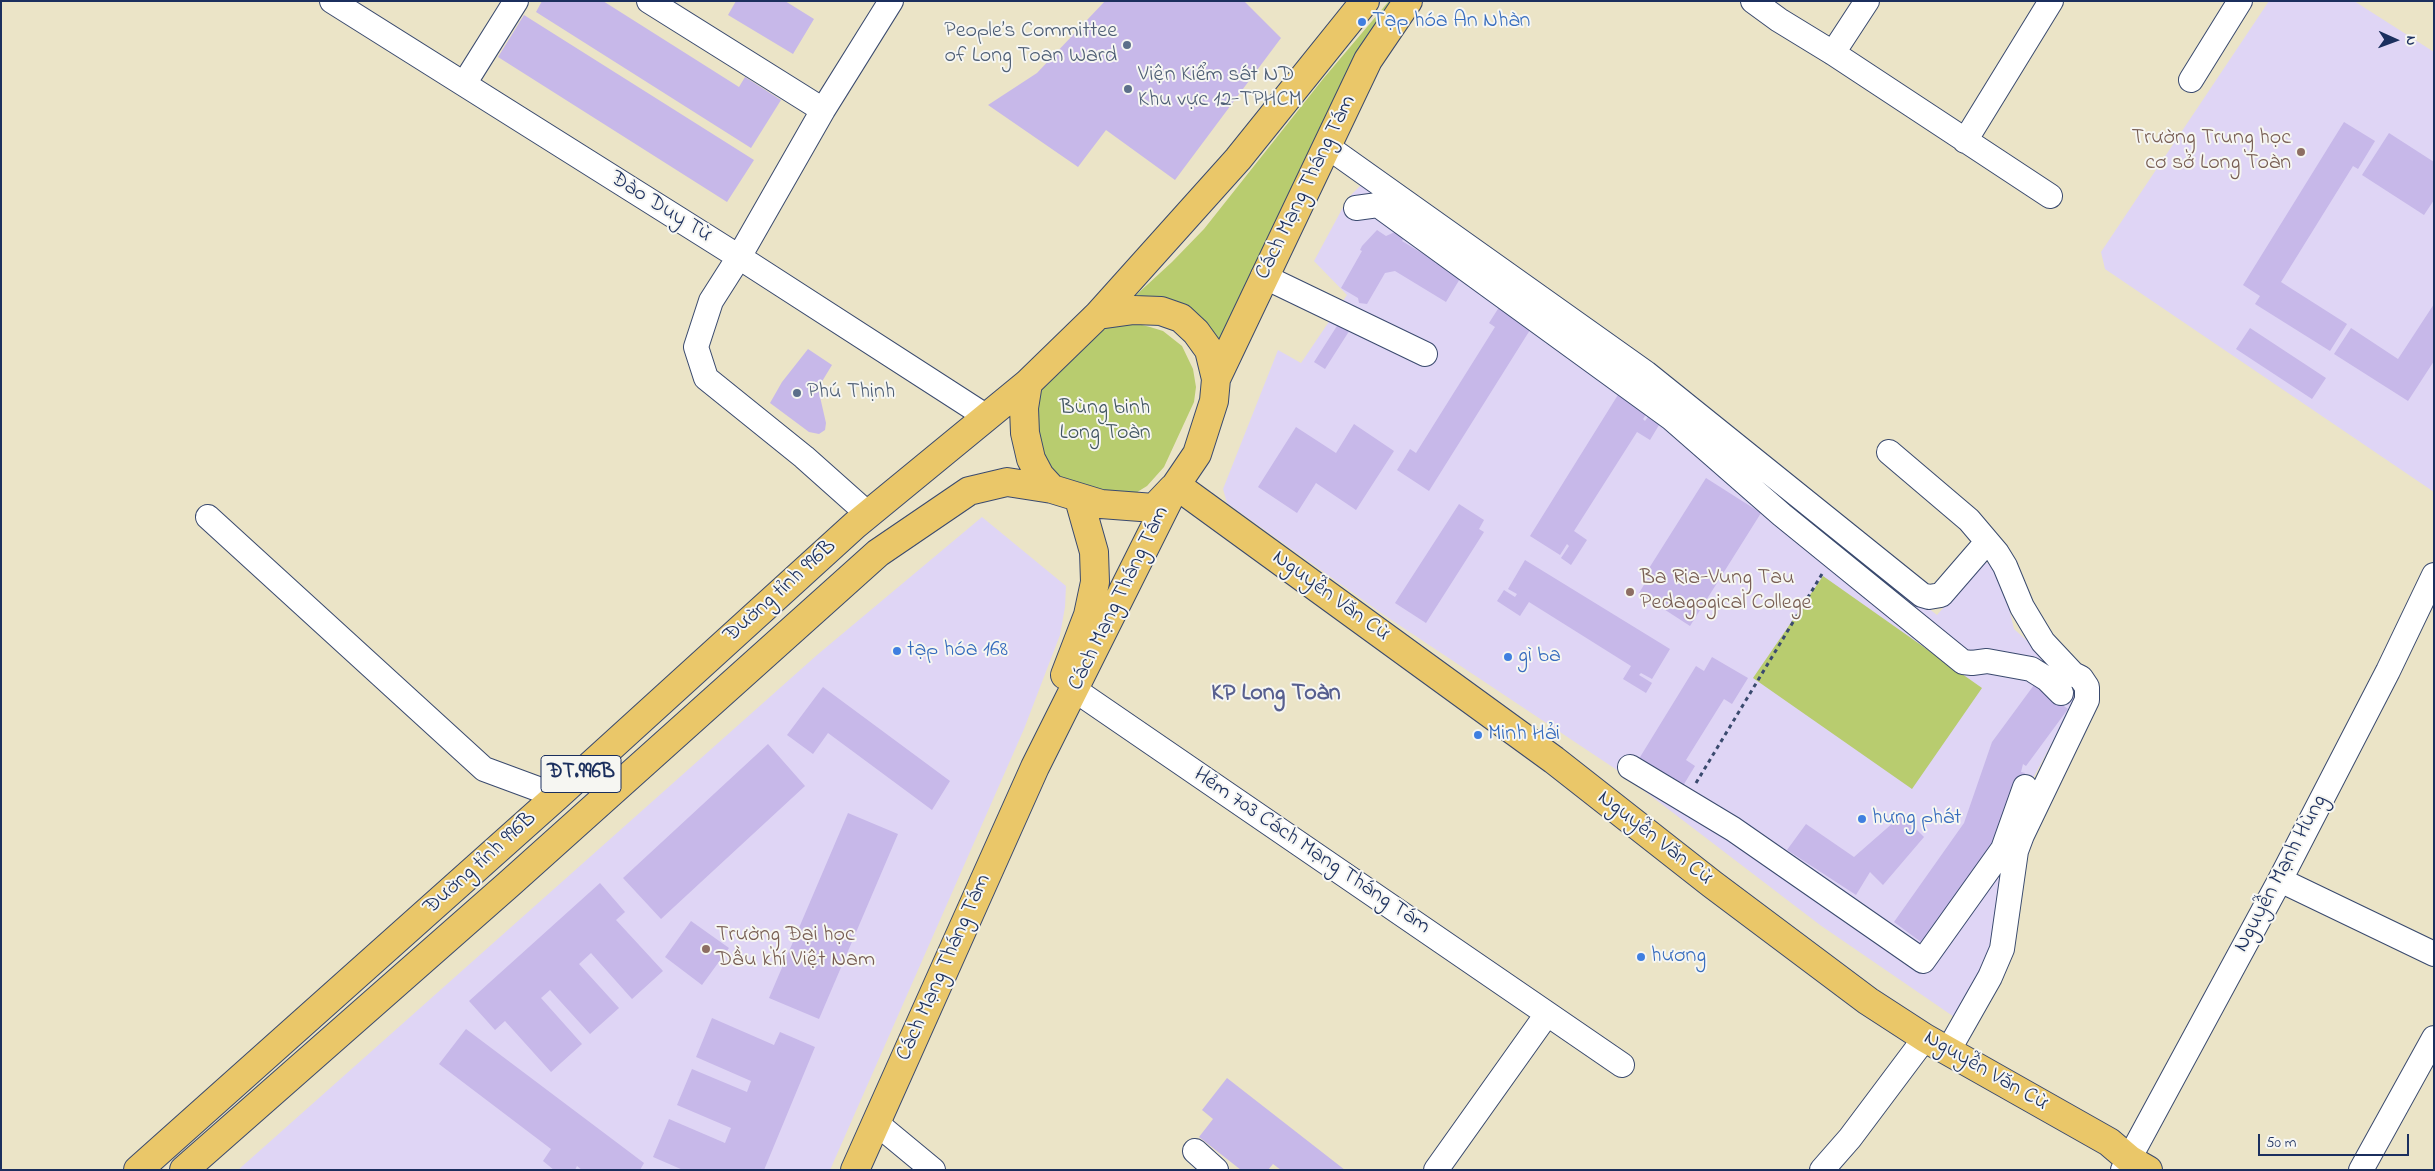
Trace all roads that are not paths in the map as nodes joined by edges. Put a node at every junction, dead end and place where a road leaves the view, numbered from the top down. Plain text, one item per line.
1 (332, 1) edge
2 (516, 1) edge
3 (649, 1) edge
4 (891, 1) edge
5 (1365, 1) edge
6 (1408, 1) edge
7 (1753, 1) edge
8 (1867, 1) edge
9 (2052, 1) edge
10 (2240, 1) edge
11 (1833, 53) junction
12 (2191, 80) dead end
13 (464, 84) junction
14 (823, 110) junction
15 (1965, 140) junction
16 (1328, 147) junction
17 (2050, 196) dead end
18 (1356, 208) dead end
19 (739, 257) junction
20 (1263, 276) junction
21 (1098, 315) junction
22 (1425, 354) dead end
23 (1216, 380) junction
24 (1028, 383) junction
25 (987, 417) junction
26 (1889, 452) dead end
27 (1176, 485) junction
28 (1052, 489) junction
29 (1079, 499) junction
30 (208, 517) dead end
31 (862, 520) junction
32 (1986, 543) junction
33 (878, 553) junction
34 (2434, 575) edge
35 (1075, 690) junction
36 (2060, 693) dead end
37 (1035, 767) junction
38 (1630, 767) dead end
39 (2025, 787) dead end
40 (557, 796) junction
41 (2280, 880) junction
42 (2434, 954) edge
43 (1547, 1014) junction
44 (2434, 1038) edge
45 (1936, 1045) junction
46 (1622, 1065) dead end
47 (876, 1122) junction
48 (1195, 1151) dead end
49 (154, 1164) edge
50 (2133, 1166) edge
51 (184, 1170) edge
52 (855, 1170) edge
53 (933, 1170) edge
54 (1216, 1170) edge
55 (1436, 1170) edge
56 (1822, 1170) edge
57 (2362, 1170) edge

1 - 13 street, Đào Duy Từ
2 - 13 street
3 - 14 street
4 - 14 street
5 - 21 main road
6 - 16 main road, Cách Mạng Tháng Tám
7 - 11 street
8 - 11 street
9 - 15 street
10 - 12 street
11 - 15 street
13 - 19 street, Đào Duy Từ
14 - 19 street
15 - 17 street
16 - 20 main road, Cách Mạng Tháng Tám
16 - 32 street
18 - 36 street
19 - 25 street, Đào Duy Từ
19 - 31 street
20 - 22 street
20 - 23 main road, Cách Mạng Tháng Tám
21 - 23 main road
21 - 24 main road
23 - 27 main road
24 - 25 main road, Đường tỉnh 996B / ĐT.996B
24 - 28 main road
25 - 31 main road, Đường tỉnh 996B / ĐT.996B
26 - 32 street
27 - 29 main road
27 - 35 main road, Cách Mạng Tháng Tám
27 - 45 main road, Nguyễn Văn Cừ
28 - 29 main road
28 - 33 main road, Đường tỉnh 996B / ĐT.996B
29 - 37 main road, Cách Mạng Tháng Tám
30 - 40 street
31 - 33 main road
31 - 40 main road, Đường tỉnh 996B / ĐT.996B
32 - 45 street
33 - 51 main road, Đường tỉnh 996B / ĐT.996B
34 - 41 street, Nguyễn Mạnh Hùng
35 - 37 main road, Cách Mạng Tháng Tám
35 - 43 street, Hẻm 703 Cách Mạng Tháng Tám
37 - 47 main road, Cách Mạng Tháng Tám
38 - 39 street
40 - 49 main road, Đường tỉnh 996B / ĐT.996B
41 - 42 street
41 - 50 street, Nguyễn Mạnh Hùng
43 - 46 street, Hẻm 703 Cách Mạng Tháng Tám
43 - 55 street
44 - 57 street
45 - 50 main road, Nguyễn Văn Cừ
45 - 56 street
47 - 52 main road, Cách Mạng Tháng Tám
47 - 53 street
48 - 54 street

